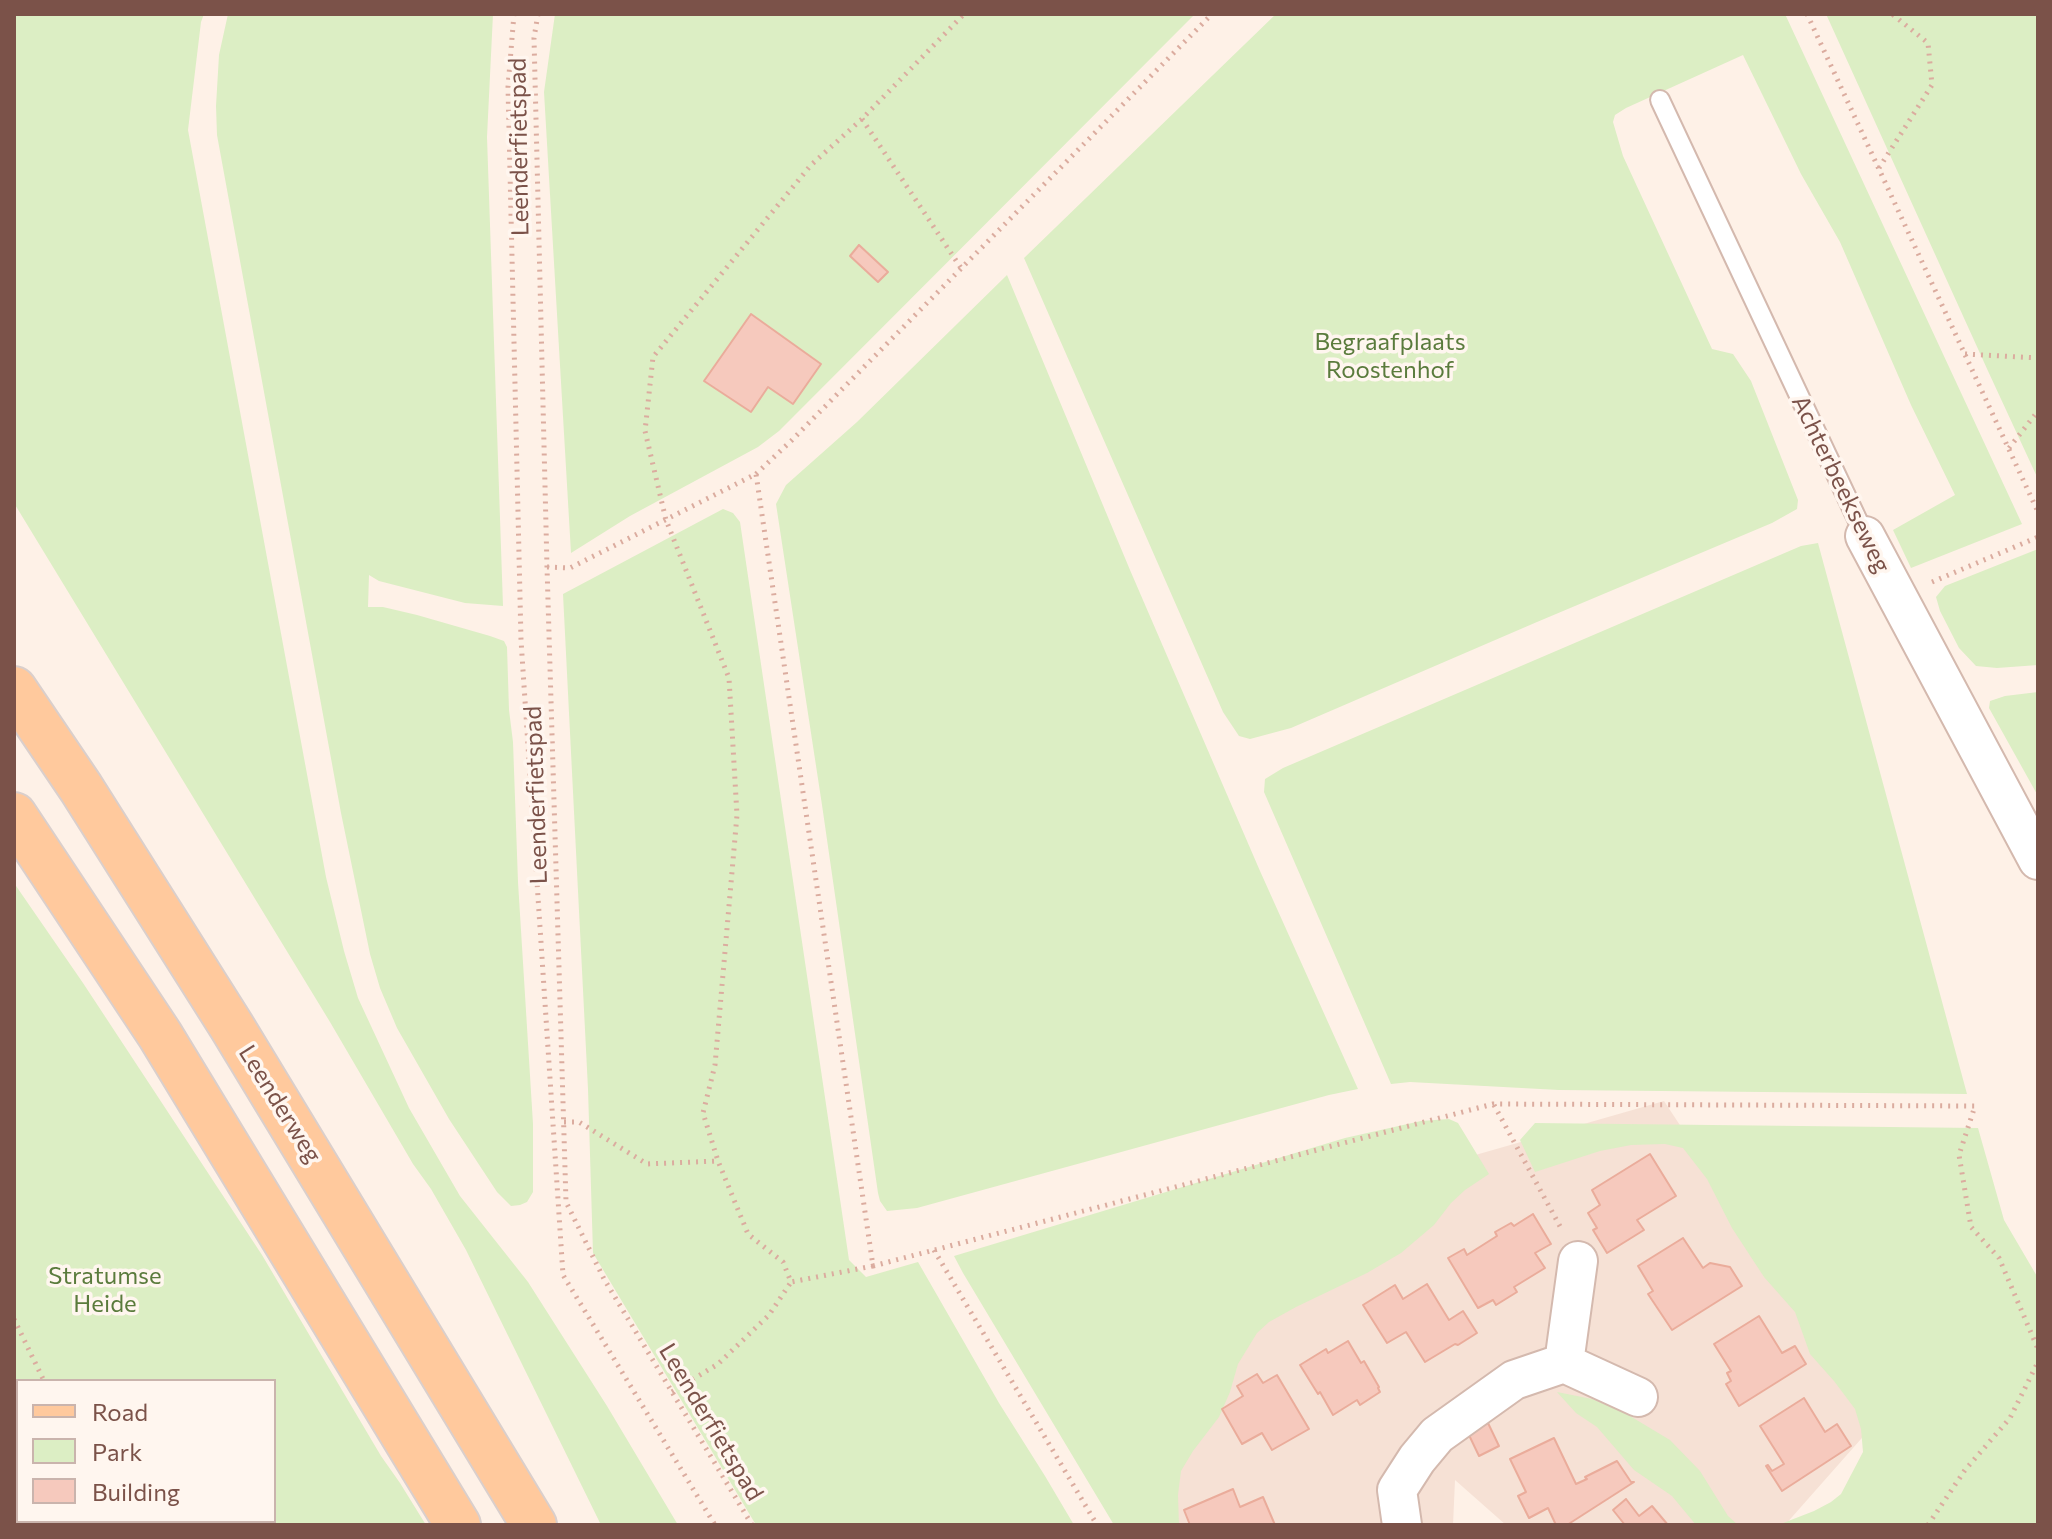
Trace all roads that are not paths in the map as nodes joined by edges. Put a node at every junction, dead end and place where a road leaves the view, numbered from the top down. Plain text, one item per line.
1 (1660, 100) dead end
2 (1865, 536) joint
3 (14, 689) edge
4 (14, 815) edge
5 (2038, 860) edge
6 (1578, 1261) road end
7 (1564, 1363) junction
8 (1638, 1397) dead end
9 (458, 1525) edge
10 (534, 1525) edge
11 (1402, 1525) edge

1 - 2 lane, Achterbeekseweg
2 - 5 street, Achterbeekseweg
3 - 10 main road, Leenderweg
4 - 9 main road
6 - 7 street
7 - 8 street
7 - 11 street

